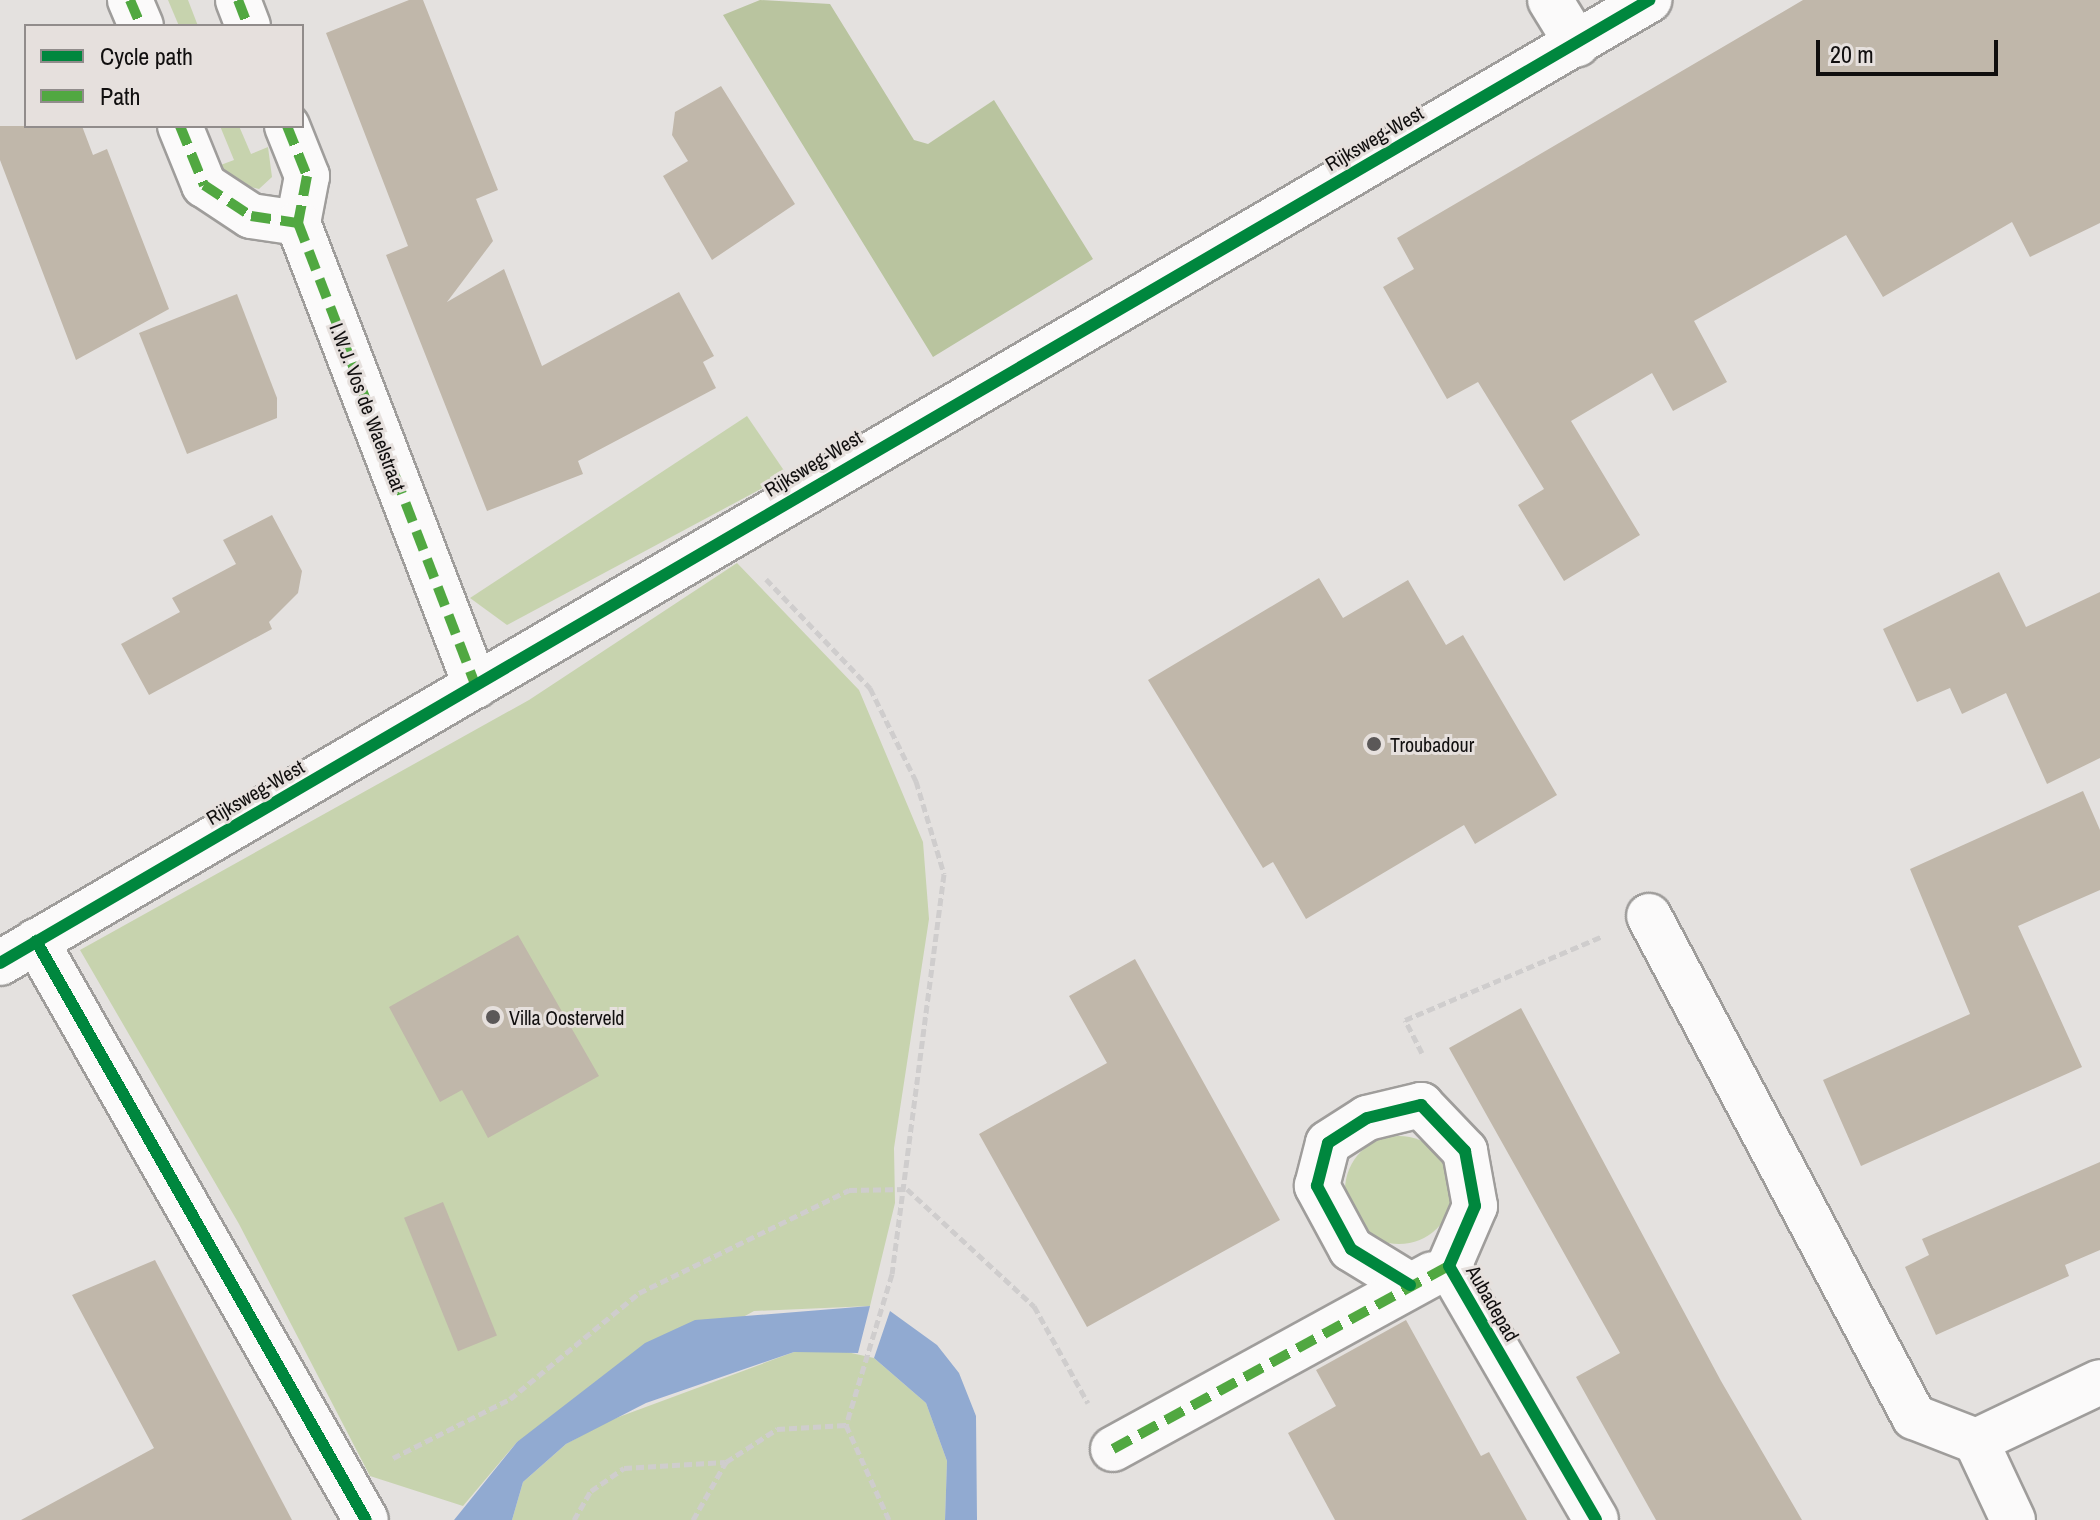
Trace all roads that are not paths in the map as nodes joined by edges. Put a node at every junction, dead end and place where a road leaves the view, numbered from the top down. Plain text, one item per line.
1 (130, 0) edge
2 (238, 0) edge
3 (1550, 0) edge
4 (1649, 0) edge
5 (140, 24) edge
6 (247, 24) edge
7 (1577, 44) junction
8 (181, 128) edge
9 (288, 128) edge
10 (298, 223) junction
11 (476, 686) junction
12 (1649, 916) road end
13 (18, 952) edge
14 (1449, 1266) junction
15 (1410, 1285) junction
16 (2100, 1382) edge
17 (1976, 1441) junction
18 (1113, 1449) road end
19 (366, 1520) edge
20 (1596, 1520) edge
21 (2013, 1520) edge

1 - 5 street
2 - 6 street
3 - 7 street
4 - 7 street, Rijksweg-West
7 - 11 street, Rijksweg-West
8 - 10 street
9 - 10 street
10 - 11 street, I.W.J. Vos de Waelstraat
11 - 13 street, Rijksweg-West
12 - 17 street
13 - 19 street
14 - 15 street, Aubadepad
14 - 15 street, Aubadepad
14 - 20 street, Aubadepad
15 - 18 street, Aubadepad
16 - 17 street
17 - 21 street

